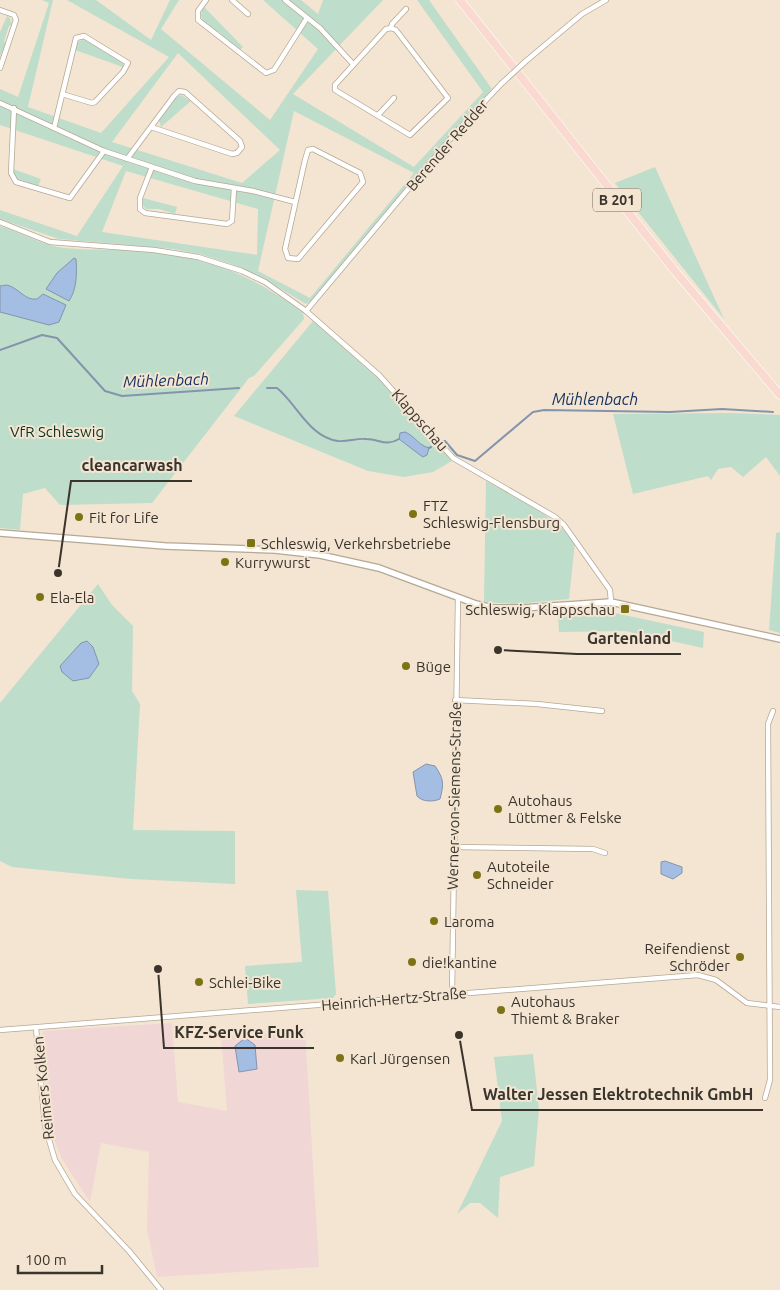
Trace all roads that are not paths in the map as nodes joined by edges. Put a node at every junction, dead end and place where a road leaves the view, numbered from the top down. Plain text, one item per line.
1 (206, 0) edge
2 (232, 0) edge
3 (285, 0) edge
4 (460, 0) edge
5 (606, 0) edge
6 (406, 9) dead end
7 (0, 10) edge
8 (248, 14) dead end
9 (307, 18) junction
10 (391, 28) junction
11 (353, 64) junction
12 (0, 65) edge
13 (62, 94) junction
14 (394, 98) dead end
15 (0, 102) edge
16 (14, 108) junction
17 (378, 115) junction
18 (151, 127) junction
19 (54, 128) junction
20 (104, 151) junction
21 (127, 159) junction
22 (152, 166) junction
23 (234, 188) junction
24 (295, 202) junction
25 (0, 222) edge
26 (306, 311) junction
27 (780, 394) edge
28 (0, 533) edge
29 (458, 598) junction
30 (611, 602) junction
31 (780, 639) edge
32 (455, 700) junction
33 (602, 711) dead end
34 (773, 711) dead end
35 (453, 847) junction
36 (605, 853) dead end
37 (452, 994) junction
38 (770, 1007) junction
39 (780, 1007) edge
40 (36, 1028) junction
41 (0, 1030) edge
42 (765, 1098) dead end
43 (161, 1290) edge

1 - 9 street
2 - 8 street
3 - 9 street
4 - 27 main road, B 201
5 - 26 street, Berender Redder, bridge
6 - 10 street
7 - 12 street
9 - 11 street
10 - 11 street
10 - 17 street
11 - 17 street
13 - 13 street
13 - 19 street
14 - 17 street
15 - 16 street
16 - 19 street
16 - 20 street
18 - 18 street
18 - 21 street
19 - 20 street
20 - 21 street
21 - 22 street
22 - 23 street
22 - 23 street
23 - 24 street
24 - 24 street
25 - 26 street
26 - 30 street, Klappschau
28 - 29 street
29 - 30 street
29 - 32 street, Werner-von-Siemens-Straße
30 - 31 street
32 - 33 street
32 - 35 street, Werner-von-Siemens-Straße
34 - 38 street
35 - 36 street
35 - 37 street, Werner-von-Siemens-Straße
37 - 38 street, Heinrich-Hertz-Straße
37 - 40 street, Heinrich-Hertz-Straße
38 - 39 street, Heinrich-Hertz-Straße
38 - 42 street
40 - 41 street, Heinrich-Hertz-Straße
40 - 43 street, Reimers Kolken

